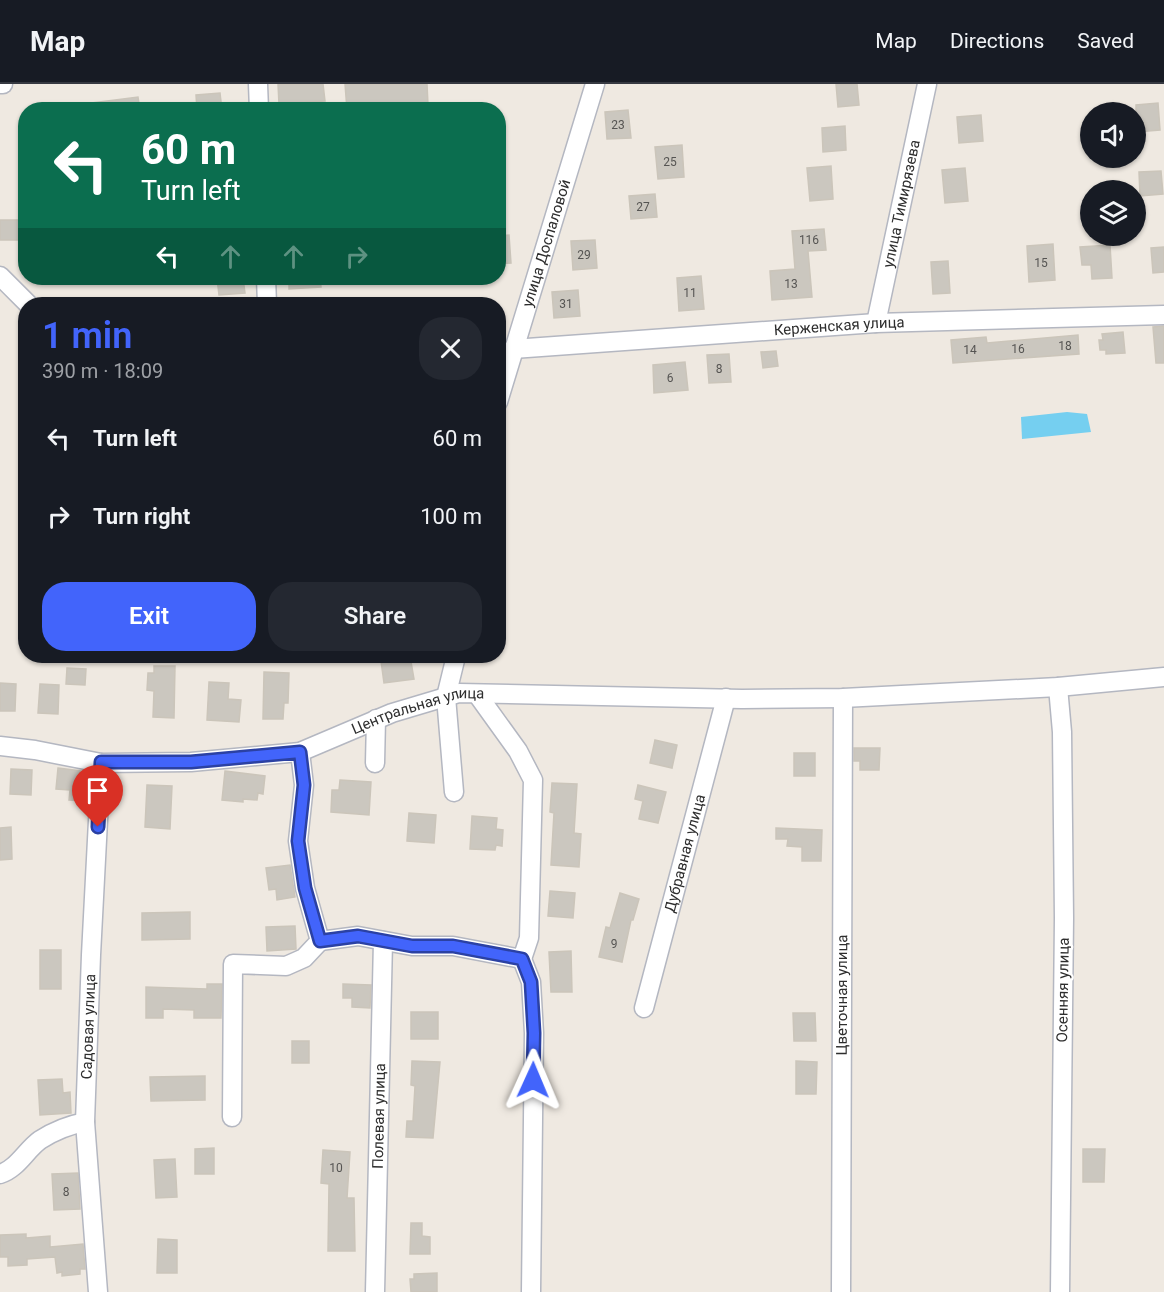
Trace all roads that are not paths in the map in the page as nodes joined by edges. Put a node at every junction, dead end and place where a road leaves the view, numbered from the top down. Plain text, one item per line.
1 (258, 84) edge
2 (595, 84) edge
3 (927, 84) edge
4 (259, 102) edge
5 (0, 276) edge
6 (21, 297) edge
7 (1164, 315) edge
8 (876, 323) junction
9 (513, 349) junction
10 (506, 374) edge
11 (454, 663) edge
12 (1164, 677) edge
13 (1058, 687) junction
14 (477, 694) junction
15 (446, 697) junction
16 (726, 698) junction
17 (843, 698) junction
18 (376, 719) junction
19 (0, 746) edge
20 (300, 752) junction
21 (101, 762) junction
22 (375, 763) dead end
23 (454, 792) dead end
24 (320, 941) junction
25 (383, 941) junction
26 (522, 959) junction
27 (644, 1008) dead end
28 (232, 1117) dead end
29 (85, 1122) junction
30 (0, 1174) edge
31 (98, 1292) edge
32 (375, 1292) edge
33 (531, 1292) edge
34 (841, 1292) edge
35 (1060, 1292) edge

1 - 4 street
2 - 9 street, улица Доспаловой
3 - 8 street, улица Тимирязева
5 - 6 street
7 - 8 street, Керженская улица
8 - 9 street, Керженская улица
9 - 10 street, улица Доспаловой
11 - 15 street
12 - 13 street, Центральная улица
13 - 17 street, Центральная улица
13 - 35 street, Осенняя улица
14 - 15 street, Центральная улица
14 - 16 street, Центральная улица
14 - 26 street
15 - 18 street, Центральная улица
15 - 23 street
16 - 17 street, Центральная улица
16 - 27 street, Дубравная улица
17 - 34 street, Цветочная улица
18 - 20 street, Центральная улица
18 - 22 street
19 - 21 street, Центральная улица
20 - 21 street, Центральная улица
20 - 24 street
21 - 29 street, Садовая улица
24 - 25 street
24 - 28 street
25 - 26 street
25 - 32 street, Полевая улица
26 - 33 street
29 - 30 street
29 - 31 street, Садовая улица

